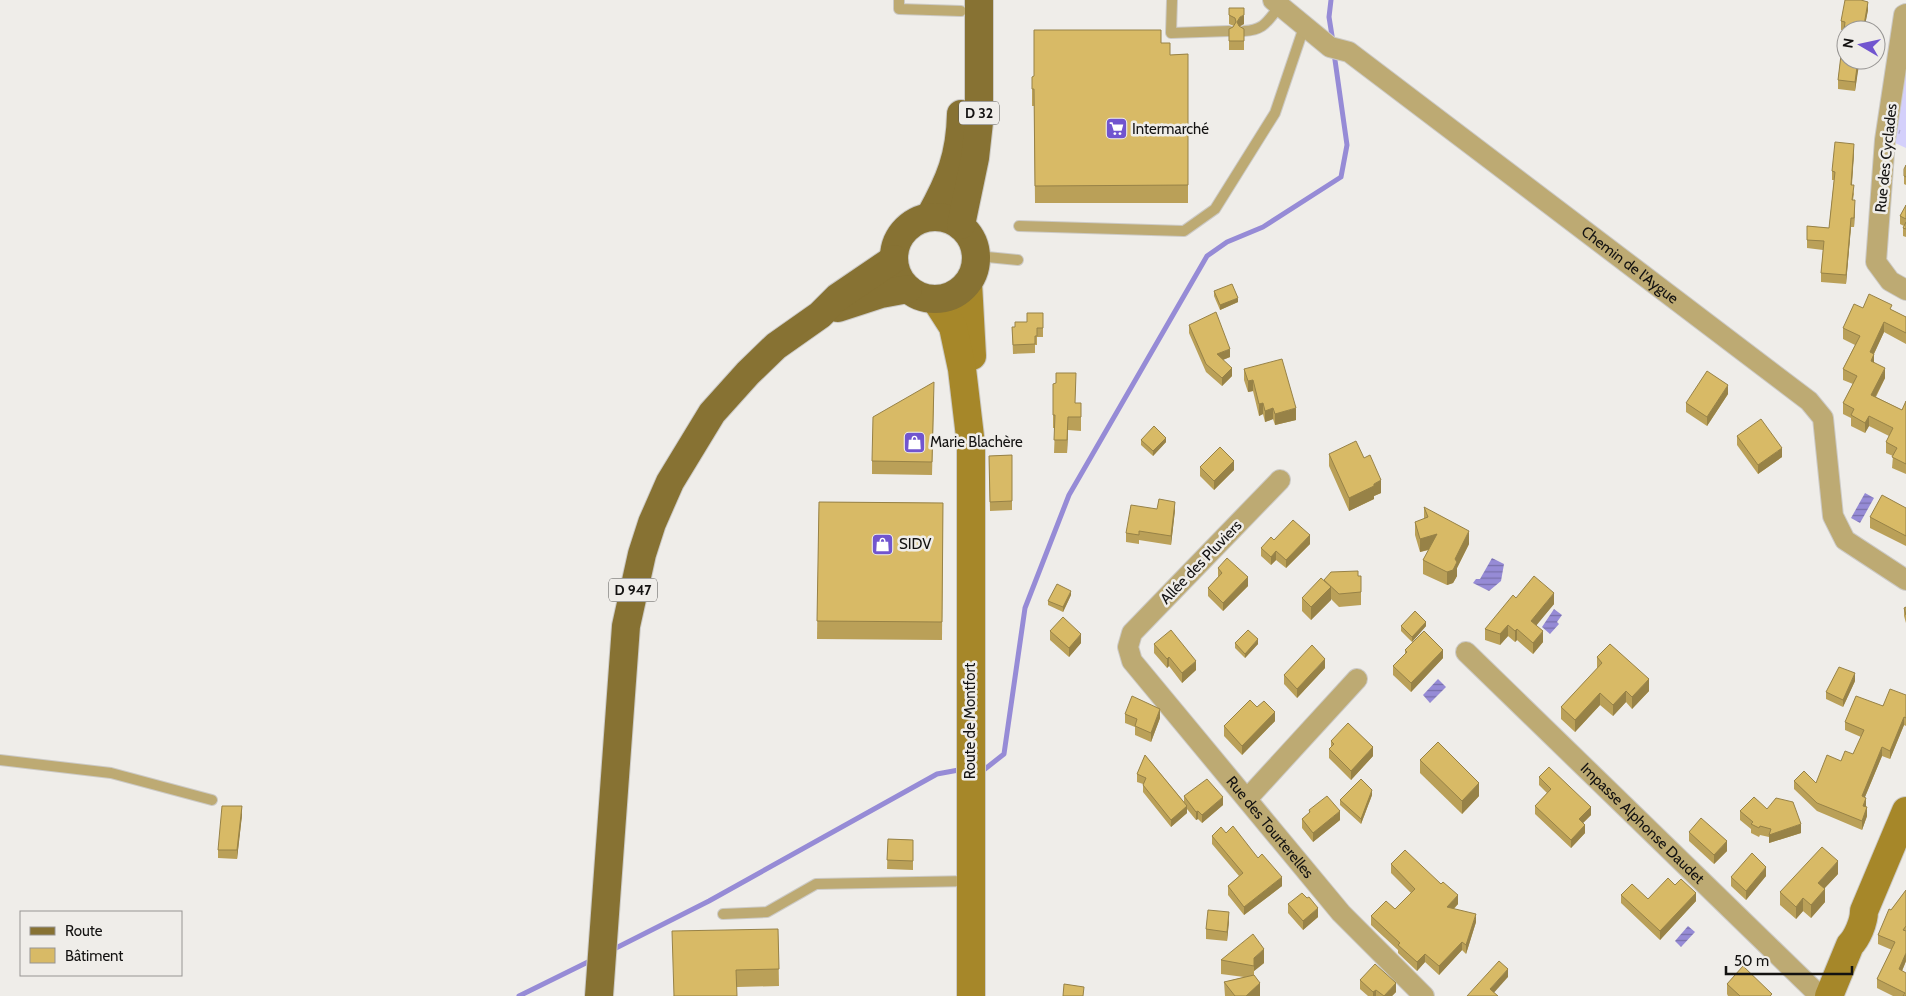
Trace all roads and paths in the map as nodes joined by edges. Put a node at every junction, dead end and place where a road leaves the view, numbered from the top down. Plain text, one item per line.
1 (899, 0) edge
2 (1172, 0) edge
3 (1277, 3) edge
4 (967, 4) edge
5 (1906, 14) edge
6 (1304, 27) junction
7 (1229, 31) edge
8 (1244, 31) edge
9 (930, 216) junction
10 (961, 225) junction
11 (1019, 226) dead end
12 (977, 256) junction
13 (894, 259) junction
14 (1018, 260) dead end
15 (968, 284) junction
16 (908, 289) junction
17 (1906, 290) edge
18 (935, 299) junction
19 (820, 314) junction
20 (971, 445) junction
21 (1280, 480) dead end
22 (1906, 580) edge
23 (1128, 647) joint
24 (1466, 652) dead end
25 (1357, 679) dead end
26 (0, 760) edge
27 (1247, 799) junction
28 (212, 800) dead end
29 (1904, 819) edge
30 (970, 881) junction
31 (723, 914) dead end
32 (600, 989) edge
33 (971, 996) edge
34 (1424, 996) edge
35 (1820, 996) edge
36 (1829, 996) edge

1 - 4 lane
2 - 7 lane
3 - 6 street, Chemin de l'Aygue
3 - 8 lane
4 - 9 main road, D 32
4 - 10 main road, D 32
5 - 17 street, Rue des Cyclades
6 - 11 lane
6 - 22 street, Chemin de l'Aygue
9 - 10 main road
9 - 13 main road
10 - 12 main road
12 - 14 lane
12 - 15 main road
13 - 16 main road
13 - 19 main road, D 947
15 - 18 main road
15 - 20 main road, Route de Montfort
16 - 18 main road
16 - 19 main road, D 947
18 - 20 main road, Route de Montfort
19 - 32 main road, D 947
20 - 30 main road, Route de Montfort
21 - 23 street, Allée des Pluviers
23 - 27 street, Rue des Tourterelles
24 - 35 street, Impasse Alphonse Daudet
25 - 27 street
26 - 28 lane
27 - 34 street, Rue des Tourterelles
29 - 36 main road
30 - 31 lane
30 - 33 main road, Route de Montfort

